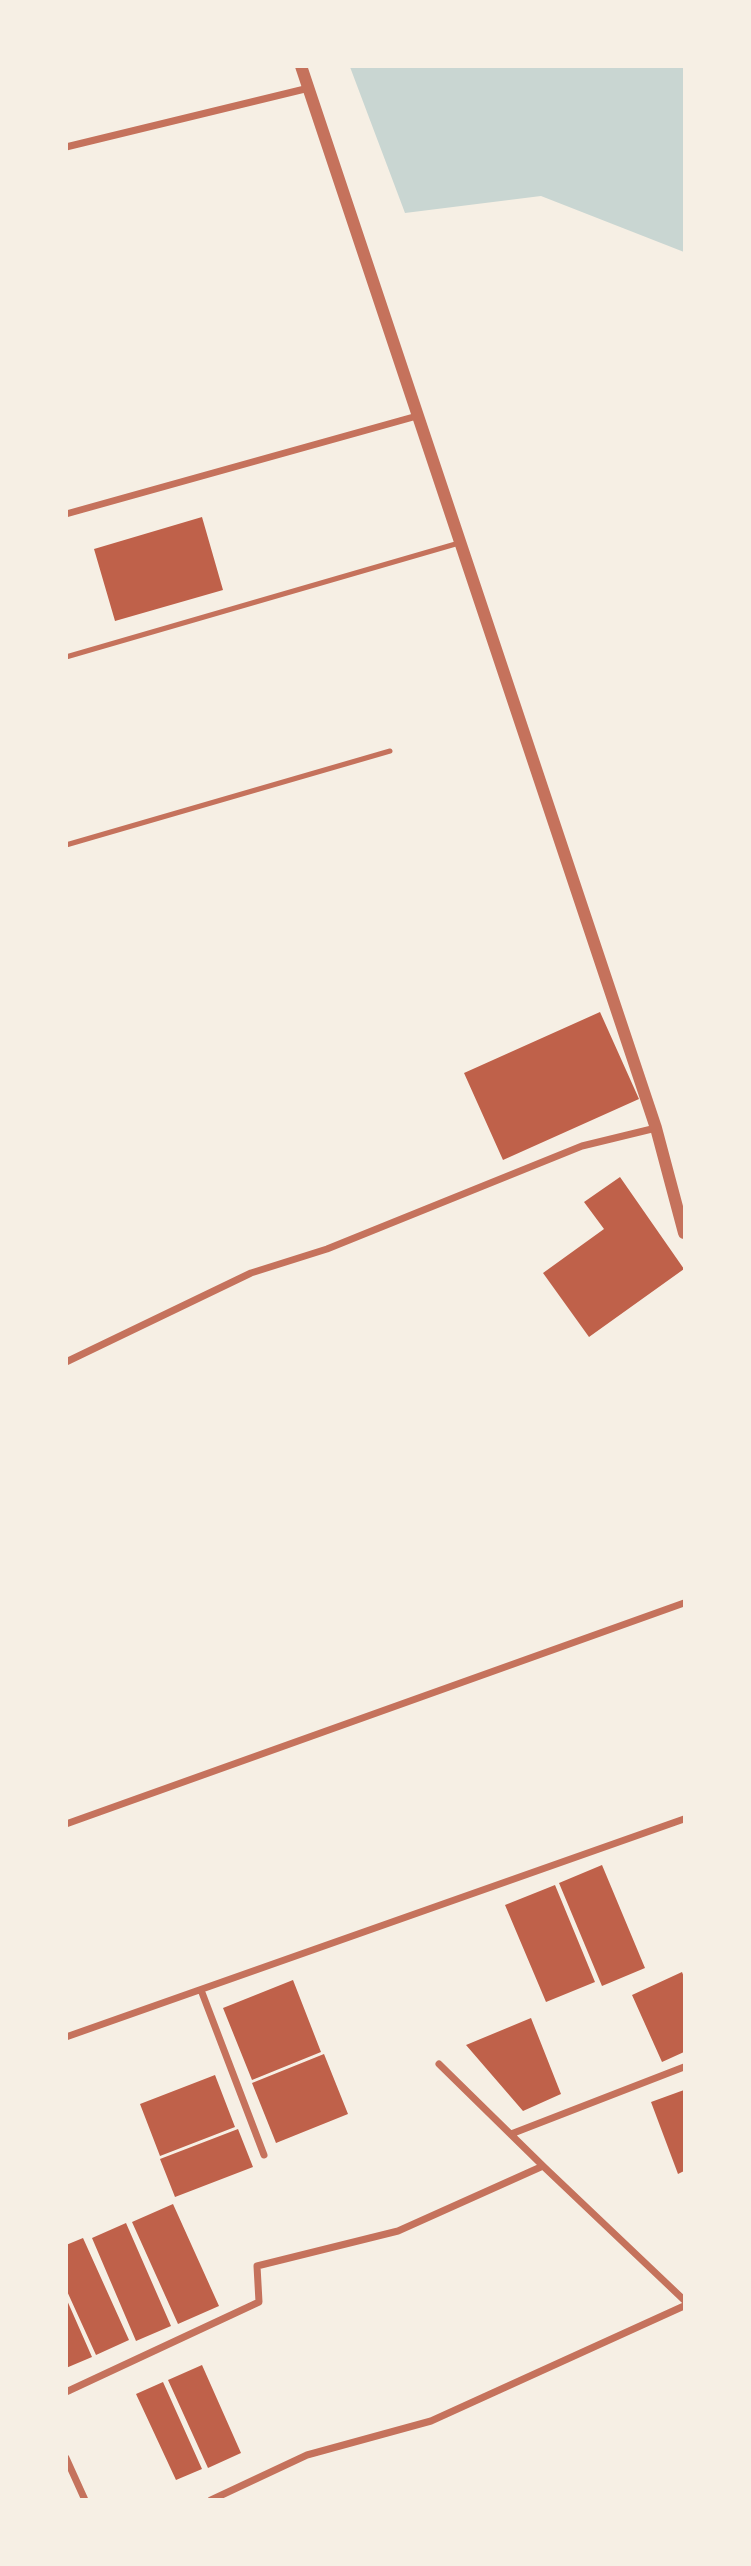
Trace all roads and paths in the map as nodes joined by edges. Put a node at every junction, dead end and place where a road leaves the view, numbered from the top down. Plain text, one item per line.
1 (301, 66) edge
2 (309, 88) junction
3 (66, 147) edge
4 (417, 416) junction
5 (66, 514) edge
6 (459, 543) junction
7 (66, 657) edge
8 (390, 751) dead end
9 (66, 845) edge
10 (656, 1128) junction
11 (684, 1233) edge
12 (66, 1362) edge
13 (684, 1603) edge
14 (684, 1819) edge
15 (66, 1824) edge
16 (201, 1990) junction
17 (66, 2037) edge
18 (439, 2064) dead end
19 (684, 2067) edge
20 (511, 2134) junction
21 (264, 2155) dead end
22 (543, 2166) junction
23 (684, 2300) edge
24 (684, 2306) edge
25 (66, 2392) edge
26 (66, 2458) edge
27 (85, 2500) edge
28 (211, 2500) edge

1 - 2 street
2 - 3 street
2 - 4 street
4 - 5 street
4 - 6 street
6 - 7 lane
6 - 10 street
8 - 9 lane
10 - 11 street
10 - 12 street
13 - 15 street
14 - 16 street
16 - 17 street
16 - 21 street
18 - 20 street
19 - 20 street
20 - 22 street
22 - 23 street
22 - 25 street
24 - 28 street
26 - 27 street

